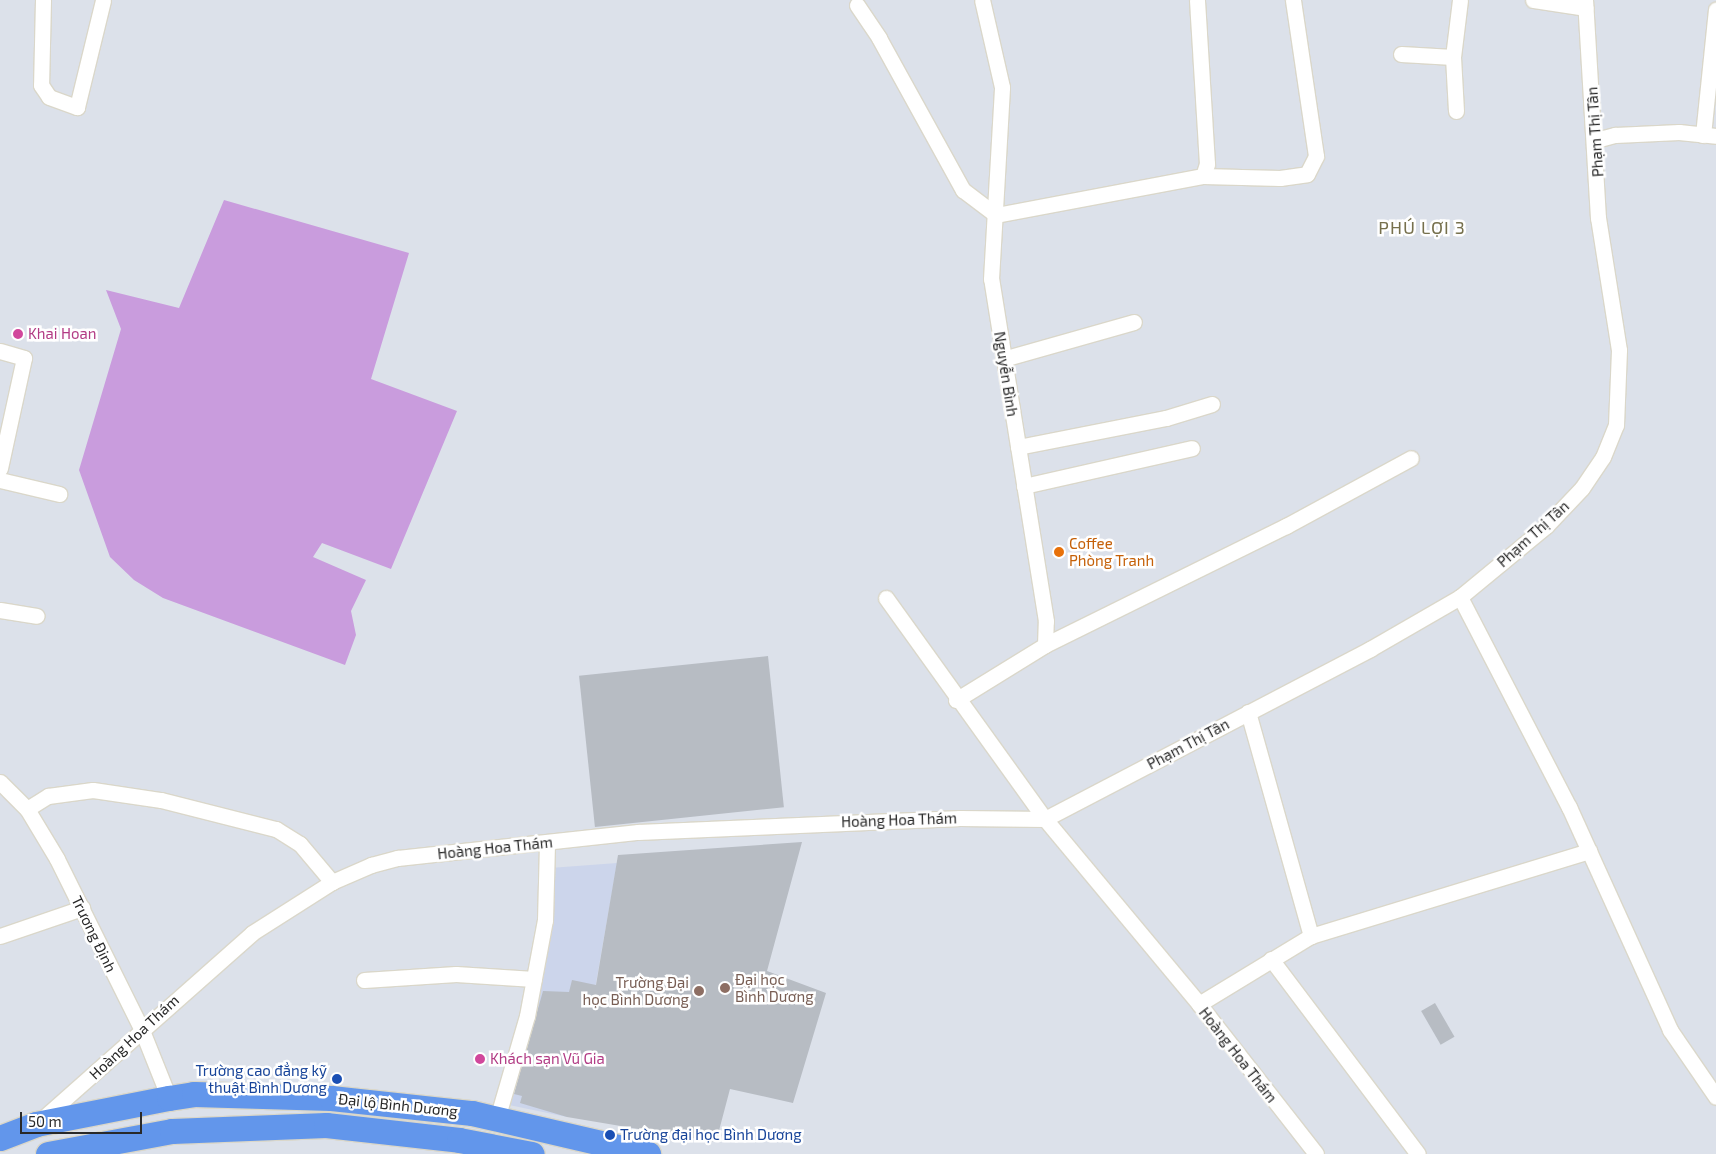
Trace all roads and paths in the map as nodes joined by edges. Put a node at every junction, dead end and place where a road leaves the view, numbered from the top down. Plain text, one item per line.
1 (43, 0) edge
2 (103, 0) edge
3 (982, 0) edge
4 (1198, 0) edge
5 (1293, 0) edge
6 (1460, 0) edge
7 (1533, 0) edge
8 (1585, 4) edge
9 (857, 5) dead end
10 (1716, 10) edge
11 (1401, 54) dead end
12 (1453, 58) junction
13 (1456, 110) dead end
14 (1709, 135) edge
15 (1596, 140) junction
16 (1203, 176) junction
17 (996, 215) junction
18 (1134, 322) dead end
19 (0, 352) edge
20 (1003, 359) junction
21 (1212, 404) dead end
22 (1018, 447) junction
23 (1192, 448) dead end
24 (1411, 458) dead end
25 (0, 468) edge
26 (0, 480) edge
27 (1024, 486) junction
28 (59, 494) dead end
29 (1460, 597) junction
30 (886, 598) dead end
31 (0, 610) edge
32 (37, 616) dead end
33 (1045, 645) junction
34 (956, 700) junction
35 (1248, 712) junction
36 (0, 782) edge
37 (27, 809) junction
38 (1045, 819) junction
39 (547, 843) junction
40 (1589, 851) junction
41 (332, 882) junction
42 (82, 908) junction
43 (0, 936) edge
44 (1311, 936) junction
45 (1271, 959) junction
46 (534, 979) junction
47 (364, 980) dead end
48 (1199, 1004) junction
49 (141, 1028) junction
50 (1716, 1097) edge
51 (169, 1098) junction
52 (497, 1119) junction
53 (36, 1124) junction
54 (172, 1131) junction
55 (0, 1138) edge
56 (48, 1154) edge
57 (532, 1154) edge
58 (648, 1154) edge
59 (1316, 1154) edge
60 (1418, 1154) edge

1 - 2 street
3 - 17 street, Nguyễn Bình
4 - 16 street
5 - 16 street
6 - 12 street
7 - 8 street
8 - 15 street, Phạm Thị Tân
9 - 17 street
10 - 14 street
11 - 12 street
12 - 13 street
14 - 15 street
15 - 29 street, Phạm Thị Tân
16 - 17 street
17 - 20 street, Nguyễn Bình
18 - 20 street
19 - 25 street
20 - 22 street, Nguyễn Bình
21 - 22 street
22 - 27 street, Nguyễn Bình
23 - 27 street
24 - 33 street
26 - 28 street
27 - 33 street, Nguyễn Bình
29 - 35 street, Phạm Thị Tân
29 - 40 street
30 - 34 street, Hoàng Hoa Thám
31 - 32 street
33 - 34 street
34 - 38 street, Hoàng Hoa Thám
35 - 38 street, Phạm Thị Tân
35 - 44 street
36 - 37 street, Trương Định
37 - 41 street
37 - 42 street, Trương Định
38 - 39 street, Hoàng Hoa Thám
38 - 48 street, Hoàng Hoa Thám
39 - 41 street, Hoàng Hoa Thám
39 - 46 street
40 - 44 street
40 - 50 street
41 - 49 street, Hoàng Hoa Thám
42 - 43 street
42 - 49 street, Trương Định
44 - 45 street
45 - 48 street
45 - 60 street
46 - 47 street
46 - 52 street
48 - 59 street, Hoàng Hoa Thám
49 - 51 street, Trương Định
49 - 53 street, Hoàng Hoa Thám
51 - 52 highway, Đại lộ Bình Dương
51 - 53 highway, Đại lộ Bình Dương
51 - 54 highway
52 - 58 highway, Đại lộ Bình Dương
53 - 55 highway, Đại lộ Bình Dương
54 - 56 highway, Đại lộ Bình Dương
54 - 57 highway, Đại lộ Bình Dương

